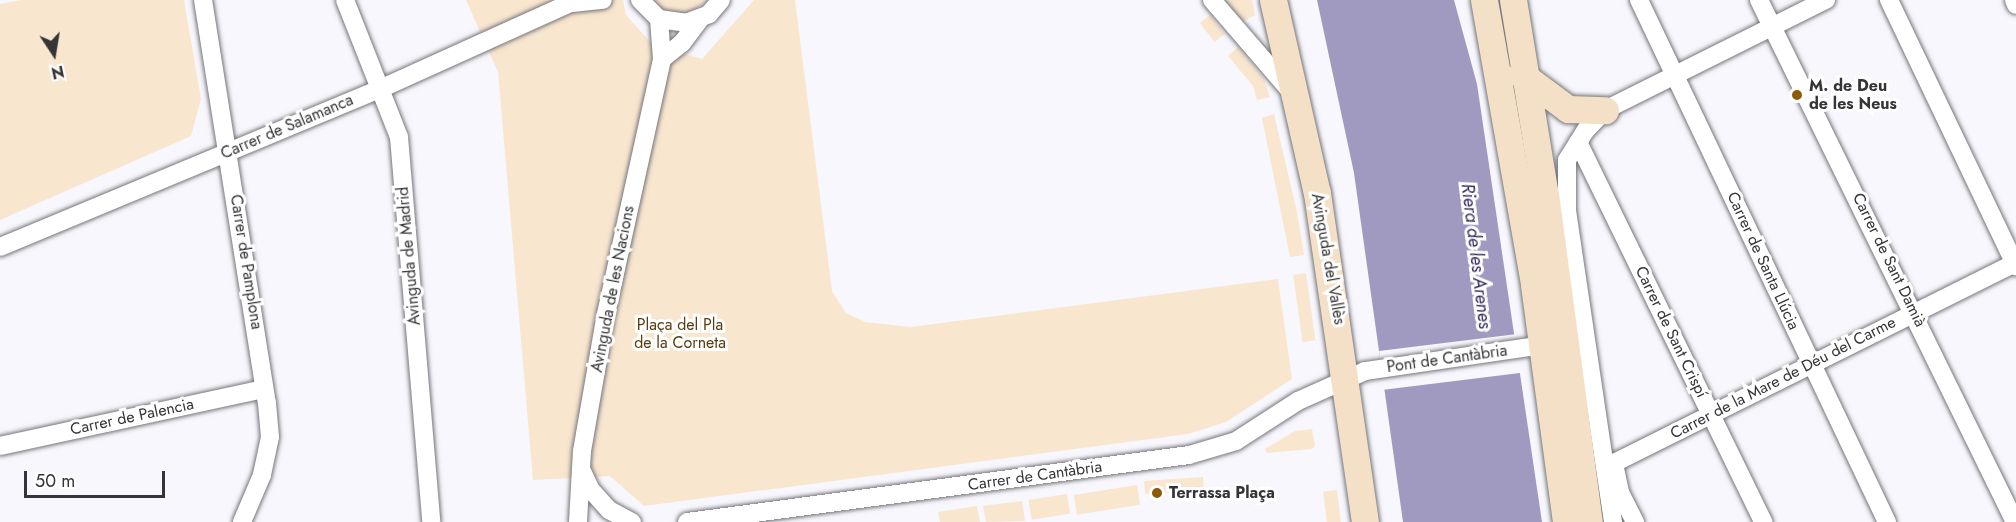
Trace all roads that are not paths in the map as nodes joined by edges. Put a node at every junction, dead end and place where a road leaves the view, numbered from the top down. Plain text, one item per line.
1 (203, 0) edge
2 (345, 0) edge
3 (603, 0) edge
4 (627, 0) edge
5 (721, 0) edge
6 (1212, 0) edge
7 (1272, 0) edge
8 (1484, 0) edge
9 (1513, 0) edge
10 (1639, 0) edge
11 (1759, 0) edge
12 (1826, 0) edge
13 (1889, 0) edge
14 (2014, 0) edge
15 (575, 2) edge
16 (2016, 5) edge
17 (649, 10) edge
18 (700, 19) junction
19 (1773, 28) junction
20 (1490, 29) junction
21 (663, 59) junction
22 (1676, 75) junction
23 (1528, 81) junction
24 (382, 87) junction
25 (1296, 98) junction
26 (1605, 110) junction
27 (1578, 142) junction
28 (226, 152) junction
29 (0, 247) edge
30 (2016, 264) edge
31 (1915, 312) junction
32 (1555, 336) junction
33 (1811, 362) junction
34 (1364, 372) junction
35 (263, 389) junction
36 (1712, 414) junction
37 (0, 446) edge
38 (581, 467) junction
39 (242, 522) edge
40 (431, 522) edge
41 (578, 522) edge
42 (632, 522) edge
43 (687, 522) edge
44 (1365, 522) edge
45 (1566, 522) edge
46 (1589, 522) edge
47 (1612, 522) edge
48 (1635, 522) edge
49 (1762, 522) edge
50 (1887, 522) edge
51 (2015, 522) edge

1 - 28 street, Carrer de Pamplona
2 - 24 street, Avinguda de Madrid
3 - 15 street, Carrer de Salamanca
4 - 17 street
5 - 18 street
6 - 25 street
7 - 25 main road, Avinguda del Vallès
8 - 20 main road
9 - 23 main road
10 - 22 street, Carrer de Santa Llúcia
11 - 19 street, Carrer de Sant Damià
12 - 19 street
13 - 30 street
14 - 16 street
15 - 24 street, Carrer de Salamanca
17 - 18 street
17 - 21 street, Avinguda de les Nacions
18 - 21 street
19 - 22 street
19 - 31 street, Carrer de Sant Damià
20 - 23 main road
20 - 32 main road
21 - 38 street, Avinguda de les Nacions
22 - 26 street
22 - 33 street, Carrer de Santa Llúcia
23 - 26 main road
23 - 32 main road
24 - 28 street, Carrer de Salamanca
24 - 40 street, Avinguda de Madrid
25 - 34 main road, Avinguda del Vallès
26 - 27 street
27 - 32 street
27 - 36 street, Carrer de Sant Crispí
28 - 29 street, Carrer de Salamanca
28 - 35 street, Carrer de Pamplona
30 - 31 street, Carrer de la Mare de Déu del Carme
31 - 33 street, Carrer de la Mare de Déu del Carme
31 - 51 street, Carrer de Sant Damià
32 - 34 street, Pont de Cantàbria
32 - 45 main road
32 - 46 main road
32 - 47 street
33 - 36 street, Carrer de la Mare de Déu del Carme
33 - 50 street, Carrer de Santa Llúcia
34 - 43 street, Carrer de Cantàbria
34 - 44 main road, Avinguda del Vallès
35 - 37 street, Carrer de Palencia
35 - 39 street, Carrer de Pamplona
36 - 48 street, Carrer de la Mare de Déu del Carme
36 - 49 street, Carrer de Sant Crispí
38 - 41 street, Avinguda de les Nacions
38 - 42 street

